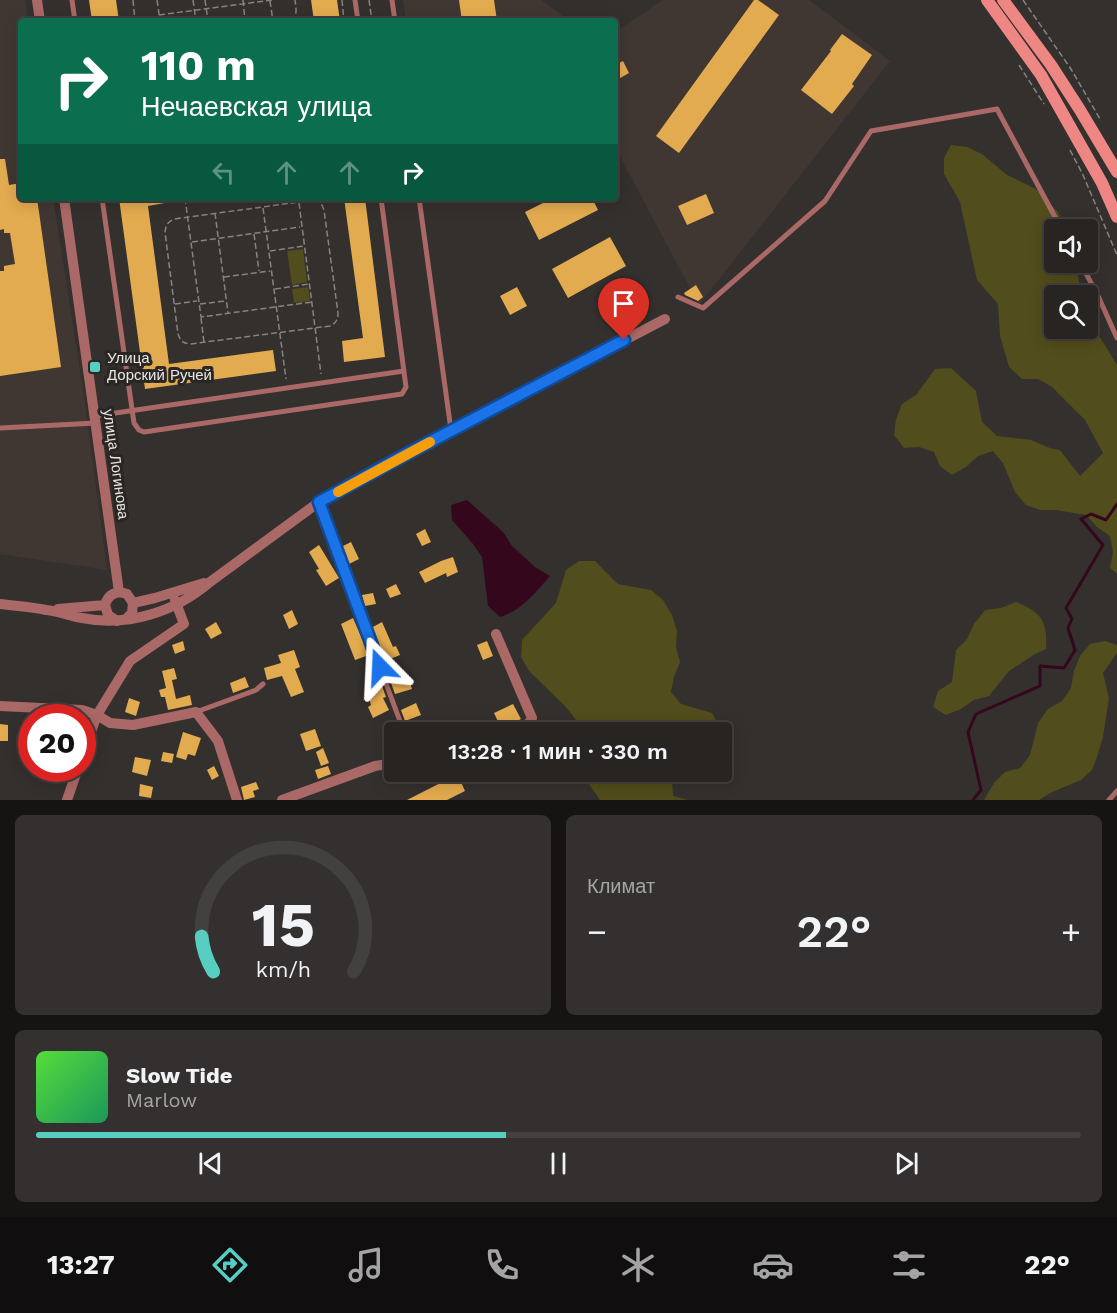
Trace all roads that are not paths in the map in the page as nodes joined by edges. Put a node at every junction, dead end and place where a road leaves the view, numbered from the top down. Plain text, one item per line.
1 (37, 0) edge
2 (72, 0) edge
3 (355, 0) edge
4 (392, 0) edge
5 (987, 0) edge
6 (1003, 0) edge
7 (40, 18) edge
8 (75, 18) edge
9 (358, 18) edge
10 (395, 18) edge
11 (1117, 172) edge
12 (64, 201) edge
13 (102, 201) edge
14 (381, 201) edge
15 (419, 201) edge
16 (1117, 217) edge
17 (1056, 219) edge
18 (1086, 273) edge
19 (678, 297) dead end
20 (665, 318) dead end
21 (1117, 338) edge
22 (404, 371) junction
23 (132, 410) junction
24 (95, 419) junction
25 (0, 428) edge
26 (451, 430) junction
27 (319, 502) junction
28 (210, 582) junction
29 (119, 592) junction
30 (176, 602) junction
31 (133, 603) junction
32 (0, 604) edge
33 (105, 605) junction
34 (49, 610) junction
35 (122, 620) junction
36 (496, 634) dead end
37 (263, 684) dead end
38 (0, 706) edge
39 (196, 712) junction
40 (97, 715) junction
41 (400, 722) edge
42 (530, 722) edge
43 (384, 765) edge
44 (73, 782) edge
45 (1117, 791) edge
46 (67, 800) edge
47 (237, 800) edge
48 (282, 800) edge
49 (1109, 800) edge

1 - 7 street
2 - 8 lane
3 - 9 lane
4 - 10 lane
5 - 16 main road
6 - 11 main road
12 - 24 street, улица Логинова
13 - 23 lane
14 - 22 lane
15 - 26 lane
17 - 19 lane
18 - 21 lane
20 - 26 street
22 - 23 lane
22 - 23 lane
23 - 24 lane
24 - 25 lane
24 - 29 street, улица Логинова
26 - 27 street
27 - 28 street
27 - 41 lane
28 - 30 street
28 - 31 street
29 - 31 street
29 - 33 street
30 - 35 street
30 - 40 street
31 - 35 street
32 - 34 street
33 - 34 street
33 - 35 street
34 - 35 street
36 - 42 street
37 - 39 lane
38 - 40 street
39 - 40 street
39 - 47 street
43 - 48 street
44 - 46 street
45 - 49 lane

